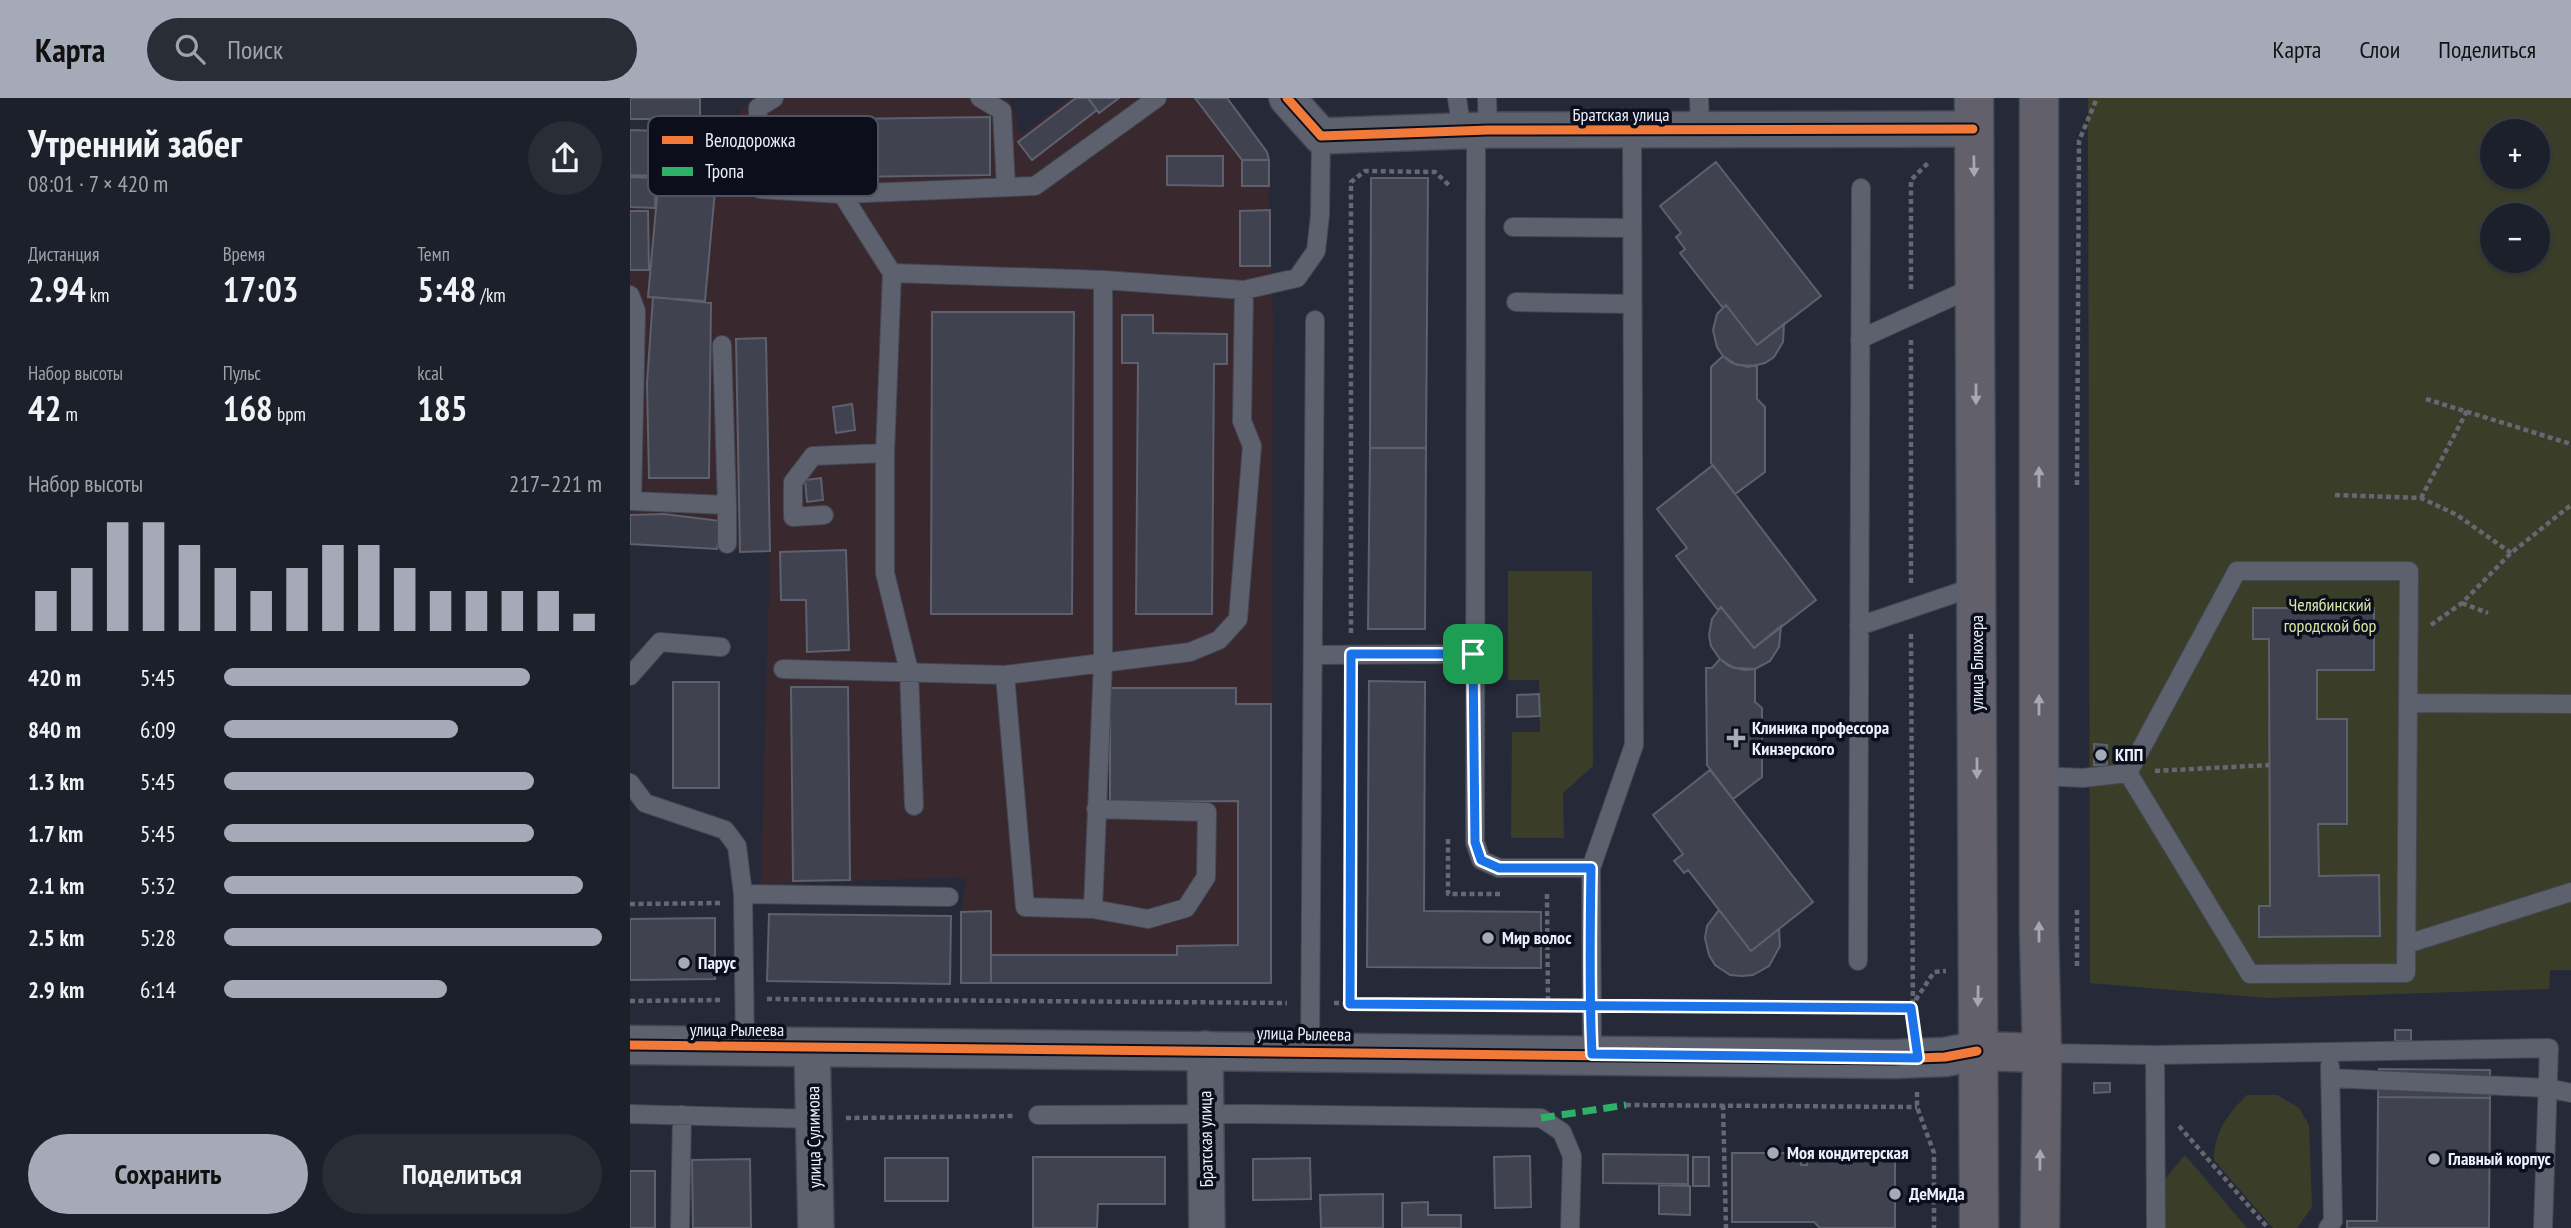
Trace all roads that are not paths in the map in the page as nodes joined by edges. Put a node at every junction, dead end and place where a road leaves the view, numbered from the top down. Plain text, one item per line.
1 (774, 98) edge
2 (980, 98) edge
3 (1157, 98) edge
4 (1287, 98) edge
5 (2039, 98) edge
6 (1700, 114) edge
7 (1974, 114) edge
8 (758, 116) edge
9 (1474, 118) edge
10 (1632, 131) junction
11 (1321, 136) junction
12 (1006, 187) junction
13 (1861, 188) dead end
14 (878, 192) edge
15 (843, 196) edge
16 (1513, 227) dead end
17 (1632, 228) junction
18 (892, 273) junction
19 (1103, 279) junction
20 (1976, 286) junction
21 (1244, 290) junction
22 (630, 295) edge
23 (1516, 302) dead end
24 (1631, 304) junction
25 (1315, 320) dead end
26 (1860, 339) junction
27 (722, 345) dead end
28 (885, 453) junction
29 (631, 501) edge
30 (727, 505) junction
31 (824, 515) dead end
32 (727, 544) dead end
33 (1978, 586) junction
34 (1859, 626) junction
35 (721, 646) dead end
36 (1473, 654) junction
37 (1313, 655) junction
38 (1103, 662) junction
39 (783, 668) dead end
40 (909, 671) junction
41 (1005, 675) junction
42 (630, 676) edge
43 (2408, 703) junction
44 (2571, 704) edge
45 (2128, 773) junction
46 (2039, 776) junction
47 (630, 783) edge
48 (914, 806) dead end
49 (1096, 809) junction
50 (1591, 868) junction
51 (2571, 892) edge
52 (948, 897) dead end
53 (743, 899) junction
54 (1093, 909) junction
55 (2407, 944) junction
56 (1858, 961) dead end
57 (630, 1045) edge
58 (746, 1046) junction
59 (812, 1046) junction
60 (1205, 1049) junction
61 (1310, 1050) junction
62 (1977, 1051) junction
63 (2330, 1052) junction
64 (2042, 1053) junction
65 (1592, 1054) junction
66 (2155, 1055) junction
67 (2330, 1078) junction
68 (2548, 1088) junction
69 (2571, 1093) edge
70 (630, 1114) edge
71 (1206, 1114) junction
72 (682, 1115) junction
73 (1038, 1115) road end
74 (814, 1119) junction
75 (680, 1228) edge
76 (816, 1228) edge
77 (1207, 1228) edge
78 (1570, 1228) edge
79 (1979, 1228) edge
80 (2040, 1228) edge
81 (2156, 1228) edge
82 (2328, 1228) edge
83 (2543, 1228) edge

1 - 8 lane
2 - 12 lane
3 - 12 lane
4 - 11 street
46 -> 5 main road
6 - 7 street, Братская улица
6 - 10 street, Братская улица
7 -> 20 main road, улица Блюхера
9 - 10 street, Братская улица
9 - 11 street, Братская улица
9 - 36 lane
10 - 17 lane
11 - 21 lane
12 - 14 lane
13 - 26 lane
15 - 18 lane
16 - 17 lane
17 - 24 lane
18 - 19 lane
18 - 28 lane
19 - 21 lane
19 - 38 lane
20 - 26 lane
20 -> 33 main road, улица Блюхера
21 - 38 lane
22 - 29 lane
23 - 24 lane
24 - 50 lane
25 - 37 lane
26 - 34 lane
27 - 30 lane
28 - 31 lane
28 - 40 lane
29 - 30 lane
30 - 32 lane
33 - 34 lane
33 -> 62 main road, улица Блюхера
34 - 56 lane
35 - 42 lane
36 - 37 lane
36 - 50 lane
37 - 61 lane
38 - 41 lane
38 - 49 lane
39 - 40 lane
40 - 41 lane
40 - 48 lane
41 - 54 lane
43 - 44 lane
43 - 45 lane
43 - 55 lane
45 - 46 lane
45 - 55 lane
64 -> 46 main road
47 - 53 lane
49 - 54 lane
49 - 54 lane
50 - 65 lane
51 - 55 lane
52 - 53 lane
53 - 58 lane
57 - 58 street, улица Рылеева
58 - 59 street, улица Рылеева
59 - 60 street, улица Рылеева
59 - 74 street, улица Сулимова
60 - 61 street, улица Рылеева
60 - 71 street, Братская улица
61 - 65 street, улица Рылеева
62 - 64 main road
62 - 65 street, улица Рылеева
62 - 79 main road, улица Блюхера
63 - 66 lane
63 - 67 lane
63 - 68 lane
64 - 66 lane
80 -> 64 main road
66 - 81 lane
67 - 68 lane
67 - 82 lane
68 - 69 lane
68 - 83 lane
70 - 72 lane
71 - 73 lane
71 - 77 street, Братская улица
71 - 78 lane
72 - 74 lane
72 - 75 lane
74 - 76 street, улица Сулимова

